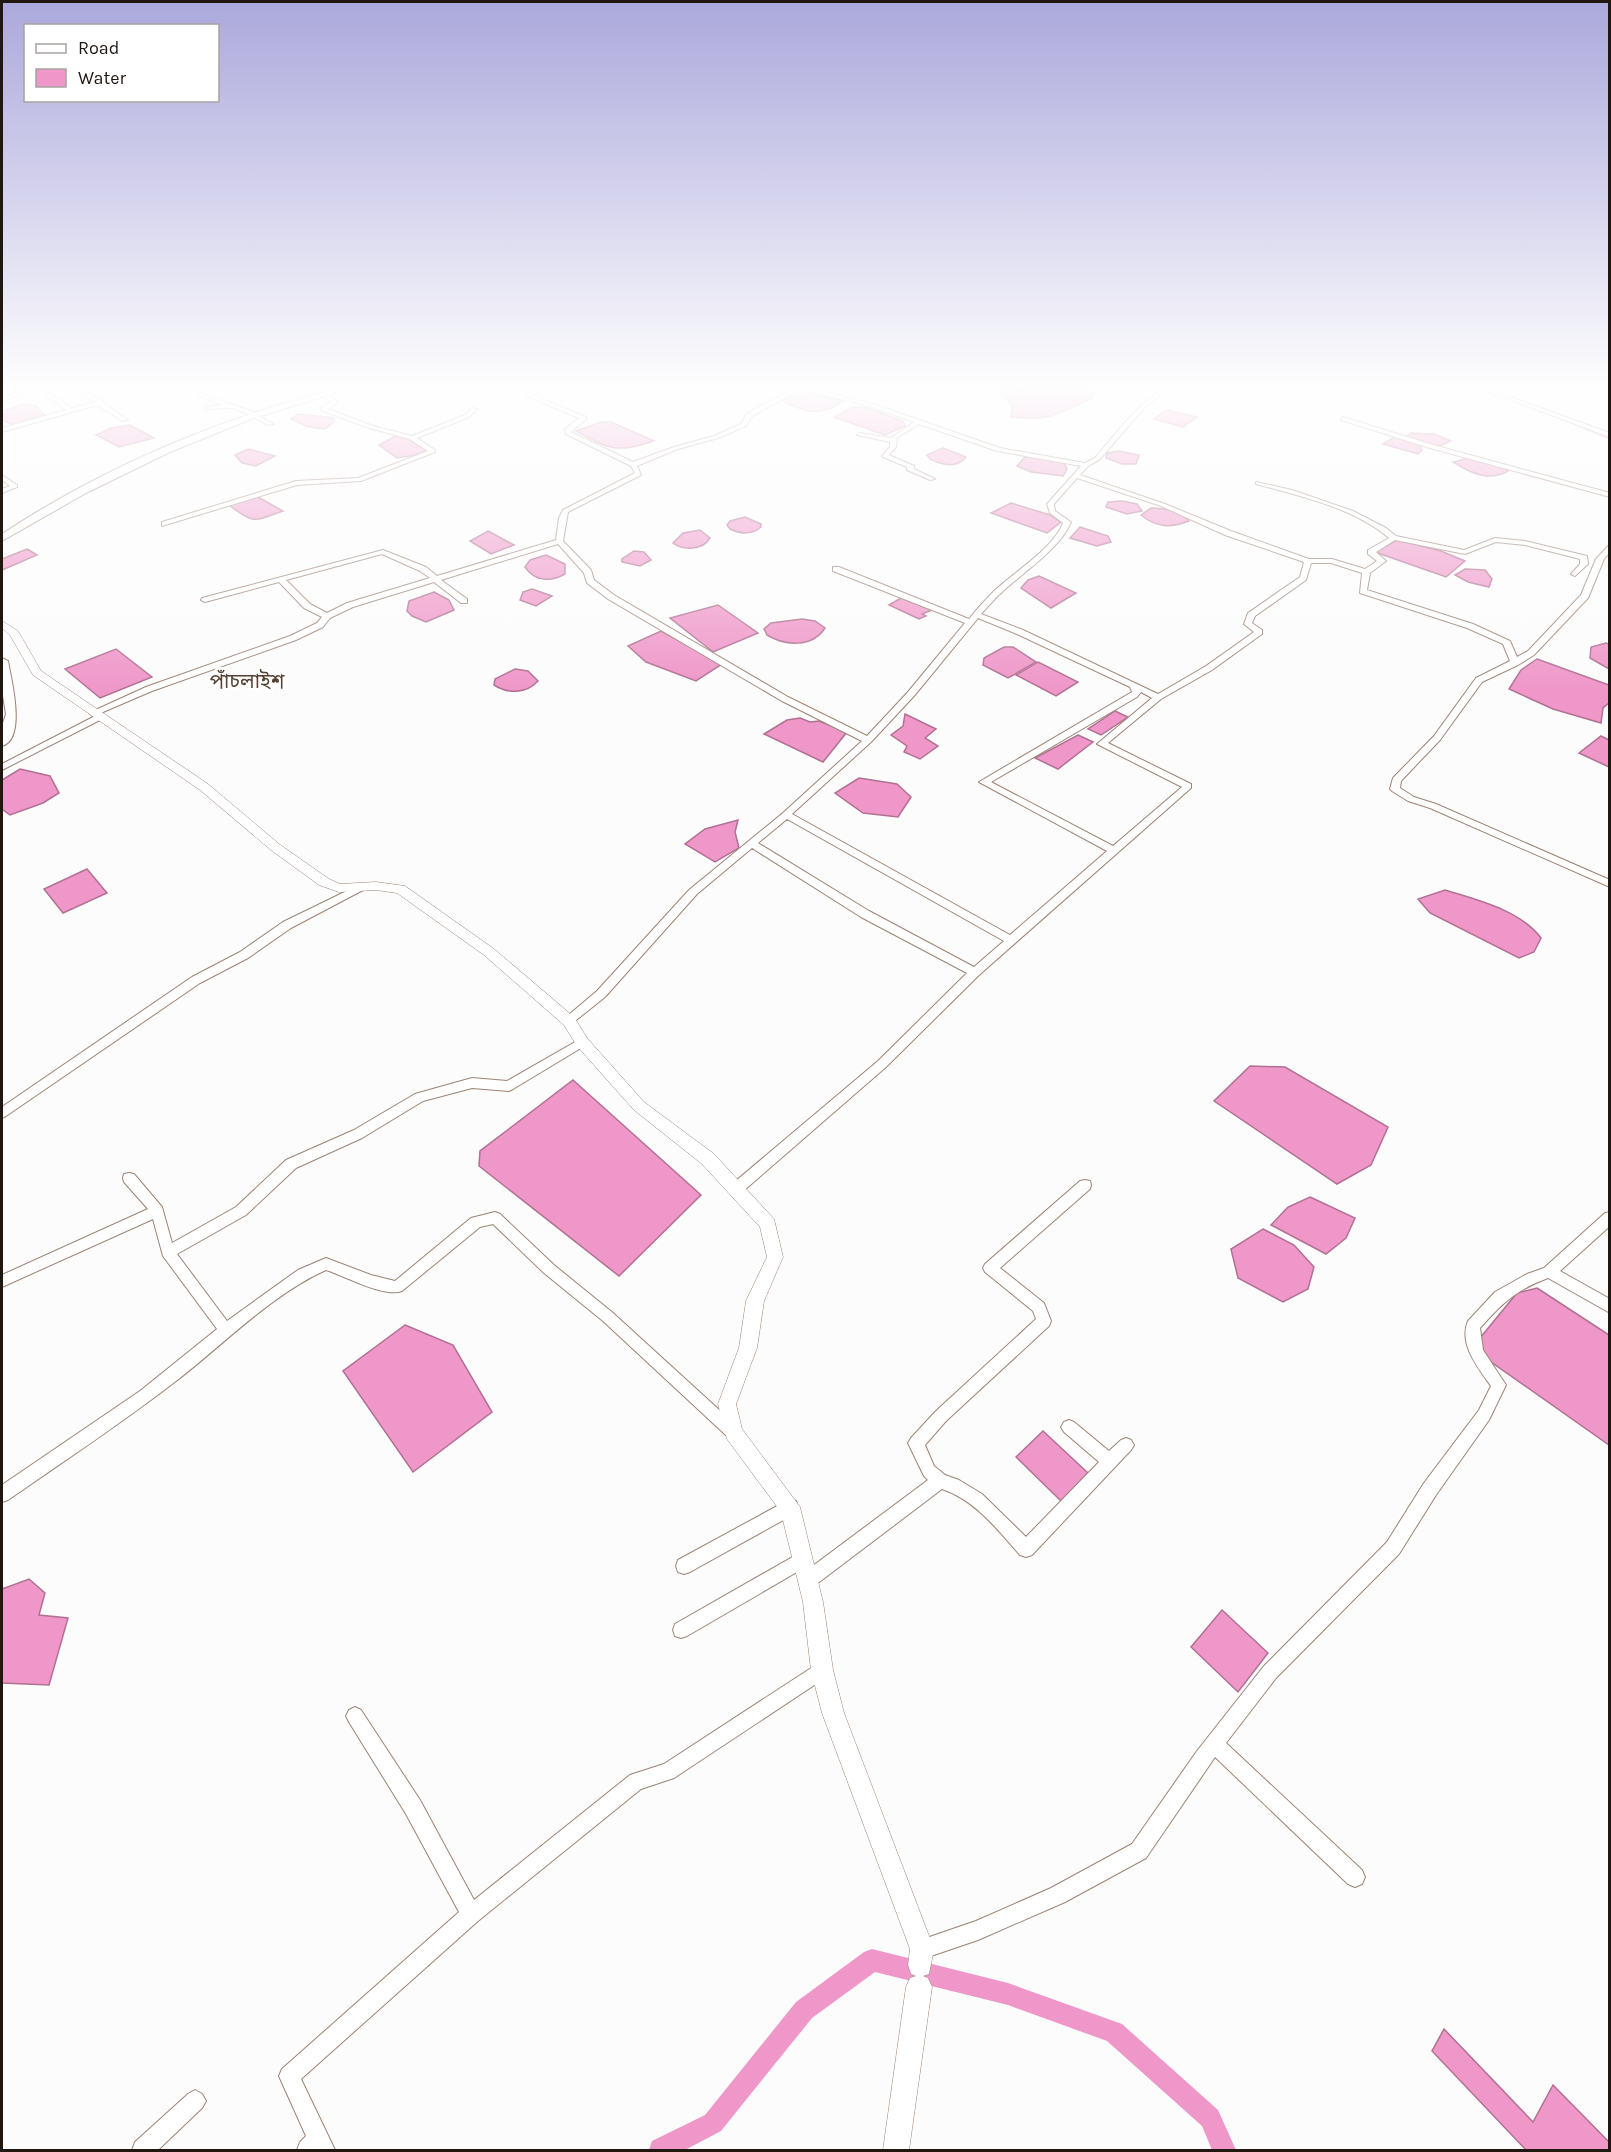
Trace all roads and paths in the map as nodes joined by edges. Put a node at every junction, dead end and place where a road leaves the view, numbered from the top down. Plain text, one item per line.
1 (76, 490) edge
2 (85, 490) edge
3 (272, 490) edge
4 (607, 490) edge
5 (1063, 490) edge
6 (1120, 490) edge
7 (1283, 490) edge
8 (1594, 490) edge
9 (1610, 495) edge
10 (165, 524) dead end
11 (2, 532) edge
12 (2, 538) edge
13 (1394, 538) junction
14 (559, 541) junction
15 (1610, 546) edge
16 (1308, 561) junction
17 (836, 569) dead end
18 (1366, 572) junction
19 (1575, 574) dead end
20 (432, 578) junction
21 (280, 579) junction
22 (205, 600) dead end
23 (464, 601) dead end
24 (327, 616) junction
25 (973, 619) junction
26 (2, 624) edge
27 (2, 661) edge
28 (1515, 663) junction
29 (1134, 686) junction
30 (1158, 697) junction
31 (96, 715) junction
32 (868, 740) junction
33 (2, 742) edge
34 (2, 767) edge
35 (786, 815) junction
36 (752, 843) junction
37 (1114, 852) junction
38 (1610, 884) edge
39 (359, 888) junction
40 (1012, 941) junction
41 (975, 972) junction
42 (572, 1018) dead end
43 (582, 1042) junction
44 (2, 1113) edge
45 (129, 1178) dead end
46 (1085, 1185) dead end
47 (736, 1190) junction
48 (157, 1211) junction
49 (1610, 1217) edge
50 (168, 1252) junction
51 (1549, 1272) junction
52 (2, 1281) edge
53 (1610, 1307) edge
54 (226, 1330) junction
55 (1070, 1427) dead end
56 (734, 1433) junction
57 (1126, 1445) dead end
58 (1110, 1462) junction
59 (940, 1481) junction
60 (2, 1494) edge
61 (790, 1507) junction
62 (803, 1559) junction
63 (684, 1566) dead end
64 (808, 1580) junction
65 (681, 1630) dead end
66 (822, 1670) junction
67 (355, 1716) dead end
68 (1214, 1744) junction
69 (1355, 1877) dead end
70 (471, 1914) junction
71 (921, 1967) junction
72 (195, 2101) dead end
73 (317, 2147) edge
74 (143, 2151) edge
75 (896, 2151) edge

1 - 11 main road
2 - 12 main road
3 - 10 street
4 - 14 street
5 - 25 street
6 - 16 street
7 - 13 street
8 - 9 street
13 - 18 street
13 - 19 street
14 - 20 street
14 - 32 street
15 - 28 street
16 - 18 street
16 - 30 street
17 - 25 street
18 - 28 street
20 - 21 street
20 - 23 street
20 - 24 street
21 - 22 street
21 - 24 street
24 - 31 street
25 - 29 street
25 - 32 street
26 - 31 street
27 - 33 main road
28 - 38 street
29 - 30 street
29 - 37 street
30 - 37 street
31 - 34 street
31 - 39 street
32 - 35 street
35 - 36 street
35 - 40 street
36 - 41 street
36 - 42 street
37 - 40 street
39 - 43 street
39 - 44 street
40 - 41 street
41 - 47 street
43 - 47 street
43 - 50 street
45 - 48 street
46 - 59 street
47 - 56 street
48 - 50 street
48 - 52 street
49 - 51 street
50 - 54 street
51 - 53 street
51 - 68 street
54 - 56 street
54 - 60 street
55 - 58 street
56 - 61 street
57 - 58 street
58 - 59 street
59 - 64 street
61 - 62 street
61 - 63 street
62 - 64 street
62 - 65 street
64 - 66 street
66 - 70 street
66 - 71 street
67 - 70 street
68 - 69 street
68 - 71 street
70 - 73 street
71 - 75 street
72 - 74 street

